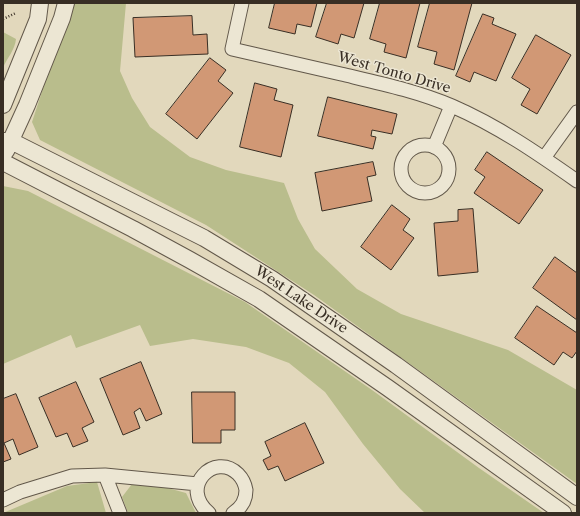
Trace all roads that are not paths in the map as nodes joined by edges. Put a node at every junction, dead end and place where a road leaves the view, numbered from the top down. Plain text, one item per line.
1 (40, 3) edge
2 (66, 3) edge
3 (242, 3) edge
4 (3, 106) edge
5 (451, 106) junction
6 (577, 112) edge
7 (7, 141) edge
8 (434, 147) dead end
9 (3, 157) edge
10 (544, 158) junction
11 (3, 162) edge
12 (577, 181) edge
13 (105, 475) junction
14 (198, 484) junction
15 (577, 497) edge
16 (3, 500) edge
17 (120, 513) edge
18 (209, 513) edge
19 (233, 513) edge
20 (563, 513) edge

1 - 4 street
2 - 7 street
3 - 5 street, West Tonto Drive
5 - 8 street
5 - 10 street, West Tonto Drive
6 - 10 street
7 - 9 street
7 - 15 street, West Lake Drive
10 - 12 street, West Tonto Drive
11 - 20 street, West Lake Drive
13 - 14 street
13 - 16 street
13 - 17 street
14 - 18 street
14 - 19 street

